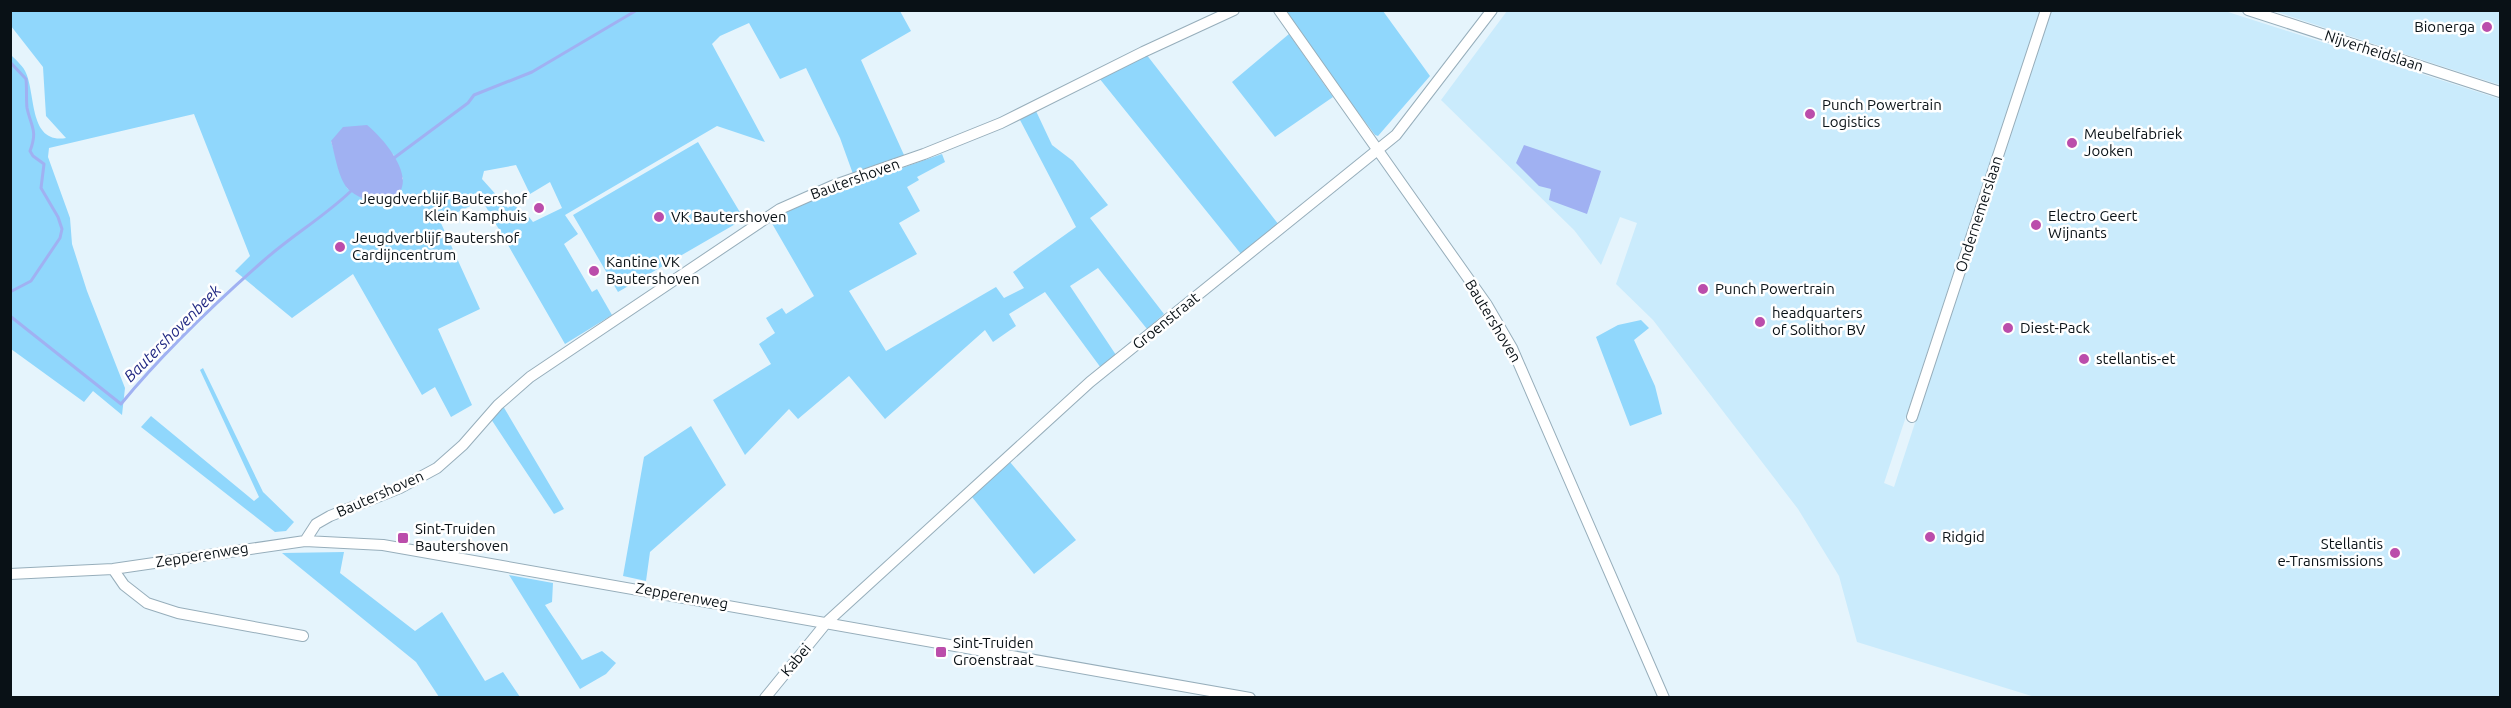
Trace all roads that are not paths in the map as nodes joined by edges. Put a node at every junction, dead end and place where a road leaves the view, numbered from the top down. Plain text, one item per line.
1 (1234, 10) edge
2 (1279, 10) edge
3 (1492, 10) edge
4 (2046, 10) edge
5 (2248, 10) edge
6 (2500, 92) edge
7 (1377, 151) junction
8 (1912, 417) dead end
9 (305, 541) junction
10 (113, 569) junction
11 (10, 574) edge
12 (827, 622) junction
13 (303, 636) dead end
14 (765, 698) edge
15 (1250, 698) edge
16 (1664, 698) edge

1 - 9 street, Bautershoven
2 - 7 street, Bautershoven
3 - 7 street, Groenstraat
4 - 8 street, Ondernemerslaan
5 - 6 street, Nijverheidslaan
7 - 12 street, Groenstraat
7 - 16 street, Bautershoven
9 - 10 street, Zepperenweg
9 - 12 street, Zepperenweg
10 - 11 street, Zepperenweg
10 - 13 street
12 - 14 street, Kabei
12 - 15 street, Zepperenweg

